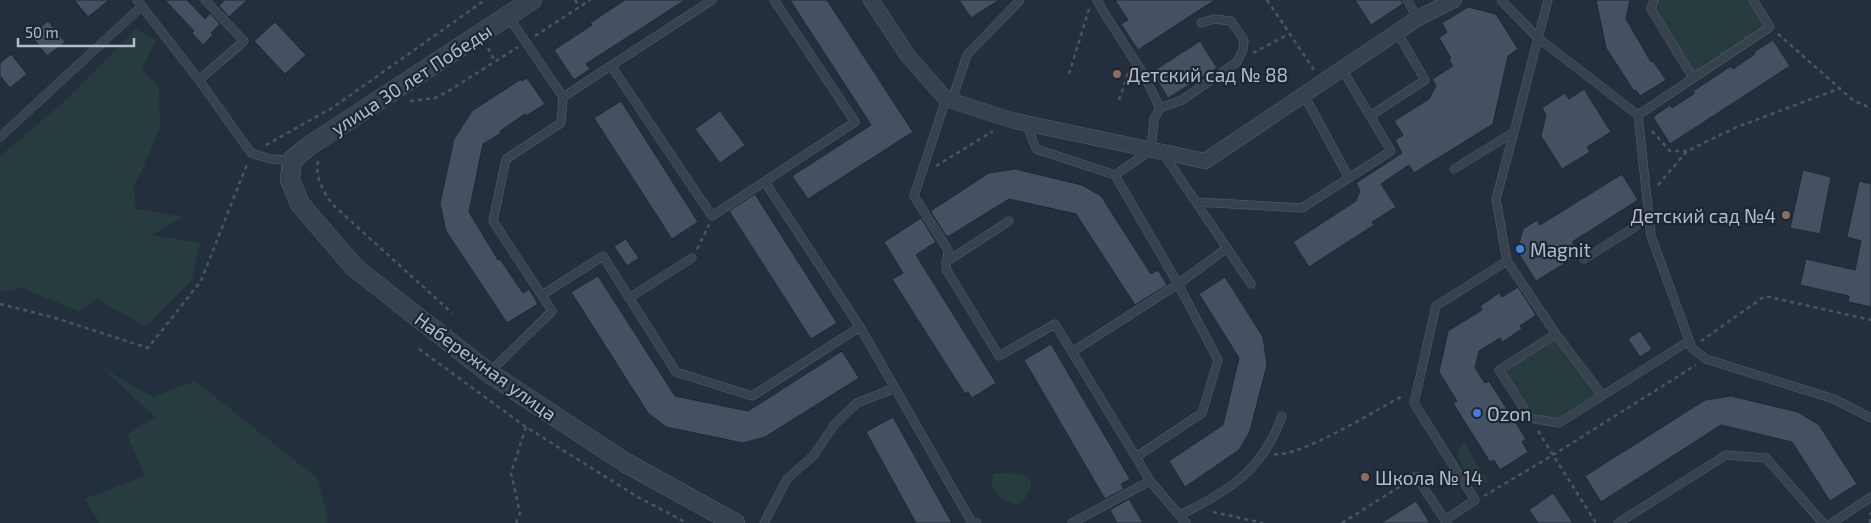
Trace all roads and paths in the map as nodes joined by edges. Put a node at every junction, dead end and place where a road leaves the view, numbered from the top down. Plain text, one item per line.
1 (205, 0) edge
2 (485, 0) edge
3 (532, 0) edge
4 (574, 0) edge
5 (712, 0) edge
6 (774, 0) edge
7 (871, 0) edge
8 (1020, 0) edge
9 (1097, 0) edge
10 (1267, 0) edge
11 (1407, 0) edge
12 (1454, 0) edge
13 (1501, 0) edge
14 (1548, 0) edge
15 (1654, 0) edge
16 (1752, 0) edge
17 (140, 3) edge
18 (579, 7) dead end
19 (1089, 9) dead end
20 (508, 16) junction
21 (1418, 18) junction
22 (1201, 23) dead end
23 (1770, 27) junction
24 (1397, 32) junction
25 (1289, 34) junction
26 (1538, 38) junction
27 (1133, 57) junction
28 (1237, 62) junction
29 (612, 67) junction
30 (1342, 69) junction
31 (1069, 74) dead end
32 (1693, 78) junction
33 (199, 80) junction
34 (1322, 83) junction
35 (1841, 88) junction
36 (447, 92) dead end
37 (1304, 95) junction
38 (563, 97) junction
39 (949, 100) junction
40 (1119, 100) dead end
41 (406, 102) dead end
42 (1160, 108) junction
43 (1871, 108) edge
44 (1638, 115) junction
45 (1370, 116) junction
46 (1019, 121) junction
47 (1514, 132) junction
48 (0, 137) edge
49 (1157, 151) junction
50 (1687, 151) junction
51 (251, 153) junction
52 (322, 156) dead end
53 (292, 160) junction
54 (1454, 168) dead end
55 (1115, 175) junction
56 (919, 176) junction
57 (1349, 178) junction
58 (765, 182) junction
59 (1647, 198) junction
60 (1197, 202) junction
61 (712, 216) junction
62 (1649, 218) junction
63 (1009, 220) dead end
64 (1228, 248) junction
65 (692, 258) joint
66 (1584, 259) dead end
67 (1507, 261) junction
68 (946, 262) junction
69 (1178, 284) junction
70 (1251, 284) dead end
71 (542, 295) junction
72 (629, 298) junction
73 (0, 304) edge
74 (452, 313) dead end
75 (1871, 320) edge
76 (860, 327) junction
77 (1556, 334) junction
78 (1690, 344) junction
79 (419, 349) dead end
80 (1072, 352) junction
81 (1706, 359) junction
82 (489, 373) junction
83 (895, 388) junction
84 (1417, 388) junction
85 (1602, 395) junction
86 (1282, 416) dead end
87 (1871, 418) edge
88 (1535, 426) dead end
89 (526, 427) junction
90 (1266, 453) junction
91 (1553, 455) junction
92 (1136, 457) junction
93 (1416, 476) joint
94 (1150, 480) junction
95 (1871, 497) edge
96 (1475, 500) junction
97 (1194, 508) junction
98 (1871, 512) edge
99 (1180, 515) junction
100 (1446, 522) edge
101 (516, 523) edge
102 (687, 523) edge
103 (735, 523) edge
104 (764, 523) edge
105 (977, 523) edge
106 (1072, 523) edge
107 (1186, 523) edge
108 (1263, 523) edge
109 (1342, 523) edge
110 (1596, 523) edge
111 (1618, 523) edge
112 (1823, 523) edge
113 (1832, 523) edge
114 (1870, 523) edge

1 - 33 lane
2 - 51 path
3 - 20 street, улица 30 лет Победы
4 - 18 path
5 - 29 lane
6 - 58 lane
7 - 39 street
8 - 39 lane
9 - 27 lane
10 - 25 path
11 - 21 lane
12 - 21 street
13 - 26 lane
14 - 26 lane
15 - 32 lane
16 - 23 lane
17 - 33 lane
17 - 48 lane
19 - 31 path
20 - 38 lane
20 - 53 street, улица 30 лет Победы
21 - 24 street
22 - 28 lane
23 - 32 lane
23 - 35 path
24 - 30 street
24 - 45 lane
25 - 28 path
25 - 34 path
26 - 44 lane
26 - 47 lane
27 - 40 path
27 - 42 lane
28 - 42 lane
29 - 38 lane
29 - 61 lane
30 - 34 street
30 - 45 lane
32 - 44 lane
33 - 51 lane
34 - 37 street
35 - 43 path
35 - 50 path
36 - 41 path
37 - 49 street
37 - 57 lane
38 - 71 lane
39 - 46 street
39 - 56 lane
42 - 49 lane
44 - 50 path
44 - 59 lane
45 - 57 lane
46 - 49 street
46 - 55 lane
46 - 56 path
47 - 54 lane
47 - 67 lane
49 - 55 lane
49 - 60 lane
50 - 59 path
51 - 53 lane
51 - 73 path
52 - 74 path
53 - 82 street, Набережная улица
55 - 69 lane
56 - 68 lane
57 - 60 lane
58 - 61 lane
58 - 76 lane
59 - 62 lane
60 - 64 lane
61 - 65 path
62 - 66 lane
62 - 78 lane
63 - 68 lane
64 - 69 lane
64 - 70 lane
65 - 72 lane
67 - 77 lane
67 - 84 lane
68 - 80 lane
69 - 80 lane
69 - 92 lane
71 - 72 lane
71 - 82 lane
72 - 76 lane
75 - 78 path
76 - 83 lane
77 - 85 lane
77 - 85 lane
78 - 81 lane
78 - 85 lane
79 - 89 path
80 - 92 lane
81 - 87 lane
81 - 91 path
82 - 103 street, Набережная улица
83 - 104 lane
83 - 105 lane
84 - 90 path
84 - 96 lane
86 - 90 lane
88 - 91 path
89 - 101 path
89 - 102 path
90 - 97 lane
91 - 96 path
91 - 110 path
92 - 94 lane
93 - 100 lane
93 - 109 path
94 - 99 lane
94 - 106 lane
95 - 113 lane
96 - 100 lane
97 - 99 lane
97 - 108 path
98 - 114 path
99 - 107 lane
111 - 112 lane

